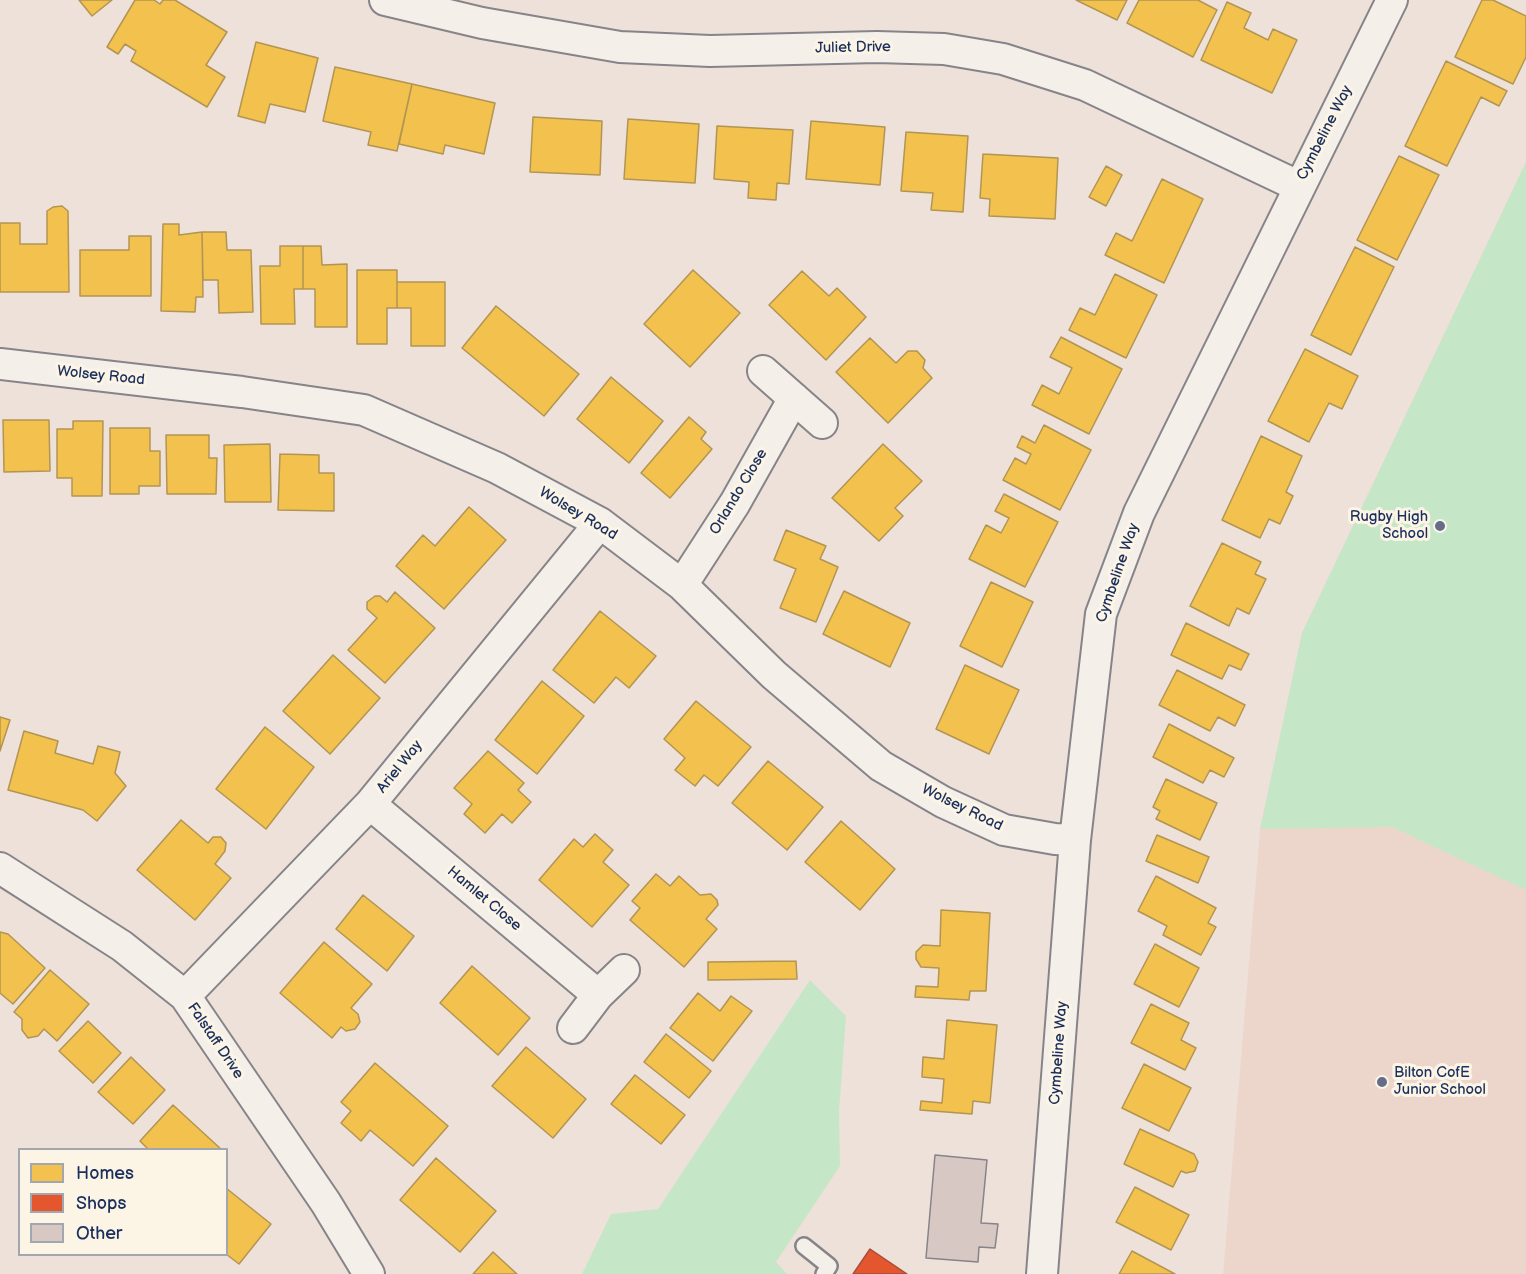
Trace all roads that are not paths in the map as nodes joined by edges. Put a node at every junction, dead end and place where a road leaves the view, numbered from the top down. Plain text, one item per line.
1 (386, 0) edge
2 (1392, 0) edge
3 (1298, 186) junction
4 (0, 364) edge
5 (763, 371) dead end
6 (794, 398) junction
7 (822, 423) dead end
8 (600, 524) junction
9 (682, 585) junction
10 (370, 804) junction
11 (1075, 840) junction
12 (0, 868) edge
13 (624, 970) dead end
14 (598, 995) junction
15 (185, 996) junction
16 (573, 1028) dead end
17 (804, 1246) dead end
18 (369, 1274) edge
19 (824, 1274) edge
20 (1042, 1274) edge

1 - 3 street, Juliet Drive
2 - 3 street, Cymbeline Way
3 - 11 street, Cymbeline Way
4 - 8 street, Wolsey Road
5 - 6 street
6 - 7 street
6 - 9 street, Orlando Close
8 - 9 street, Wolsey Road
8 - 10 street, Ariel Way
9 - 11 street, Wolsey Road
10 - 14 street, Hamlet Close
10 - 15 street, Ariel Way
11 - 20 street, Cymbeline Way
12 - 15 street, Falstaff Drive
13 - 14 street
14 - 16 street
15 - 18 street, Falstaff Drive
17 - 19 lane

